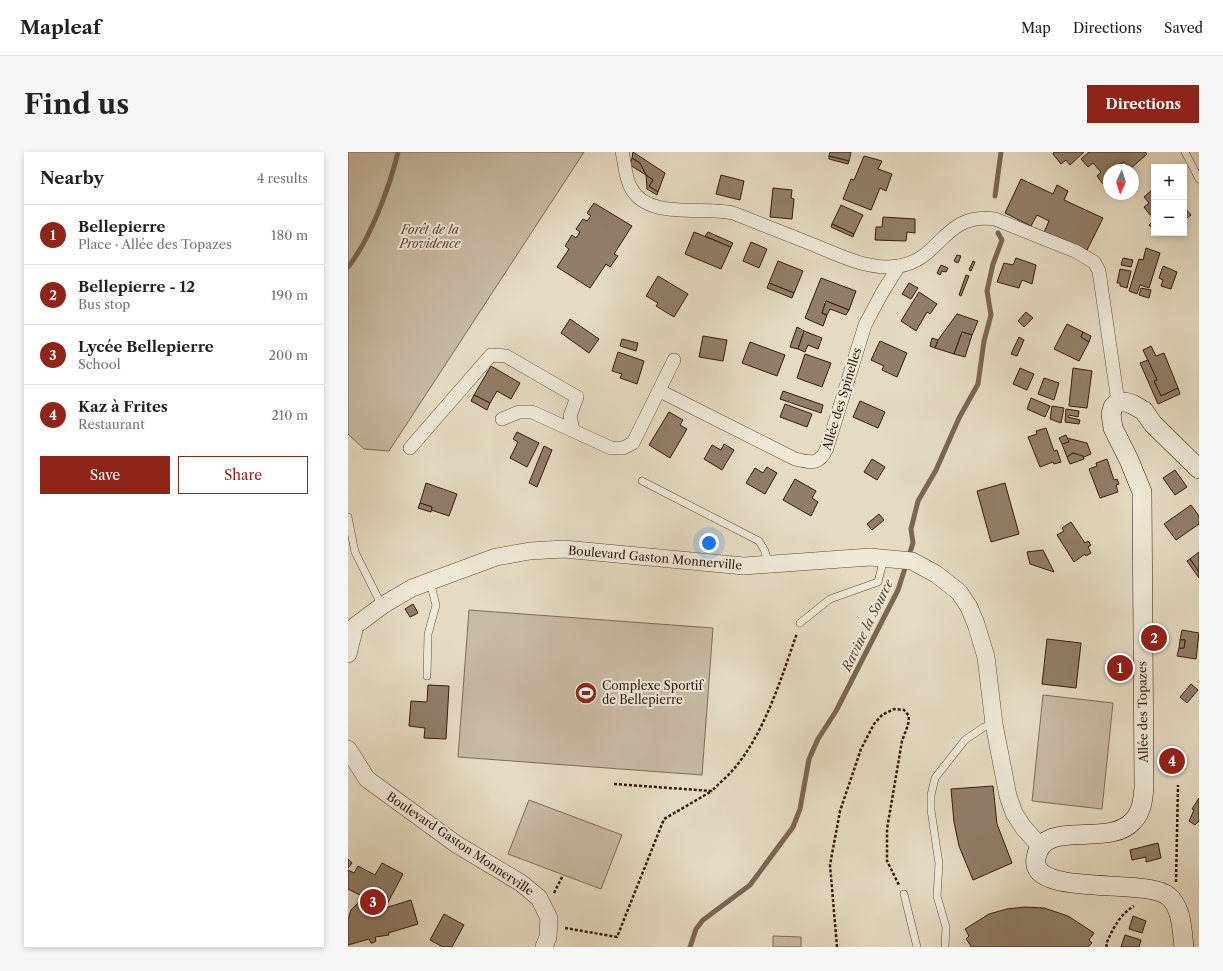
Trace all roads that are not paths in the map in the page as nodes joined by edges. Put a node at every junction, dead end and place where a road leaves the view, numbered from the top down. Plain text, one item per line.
1 (622, 152) edge
2 (1185, 152) edge
3 (1199, 179) edge
4 (899, 266) junction
5 (674, 360) dead end
6 (660, 391) junction
7 (1118, 402) junction
8 (502, 419) dead end
9 (573, 430) junction
10 (410, 448) dead end
11 (1199, 469) edge
12 (642, 481) dead end
13 (348, 517) edge
14 (889, 558) junction
15 (768, 566) junction
16 (430, 582) junction
17 (382, 606) junction
18 (800, 623) road end
19 (348, 654) edge
20 (427, 676) dead end
21 (994, 724) junction
22 (348, 749) edge
23 (1040, 846) junction
24 (904, 894) road end
25 (544, 947) edge
26 (917, 947) edge
27 (945, 947) edge
28 (1184, 947) edge

1 - 4 street
2 - 3 lane
4 - 6 street, Allée des Spinelles
4 - 7 street
5 - 6 street
6 - 9 street
7 - 11 main road
7 - 23 main road, Allée des Topazes
8 - 9 street
9 - 10 street
12 - 15 lane
13 - 17 lane
14 - 15 street, Boulevard Gaston Monnerville
14 - 18 lane
14 - 21 street, Boulevard Gaston Monnerville
15 - 16 street, Boulevard Gaston Monnerville
16 - 17 street, Boulevard Gaston Monnerville
16 - 20 lane
17 - 19 street, Boulevard Gaston Monnerville
21 - 23 street, Boulevard Gaston Monnerville
21 - 27 lane
22 - 25 street, Boulevard Gaston Monnerville
23 - 28 main road
24 - 26 lane

